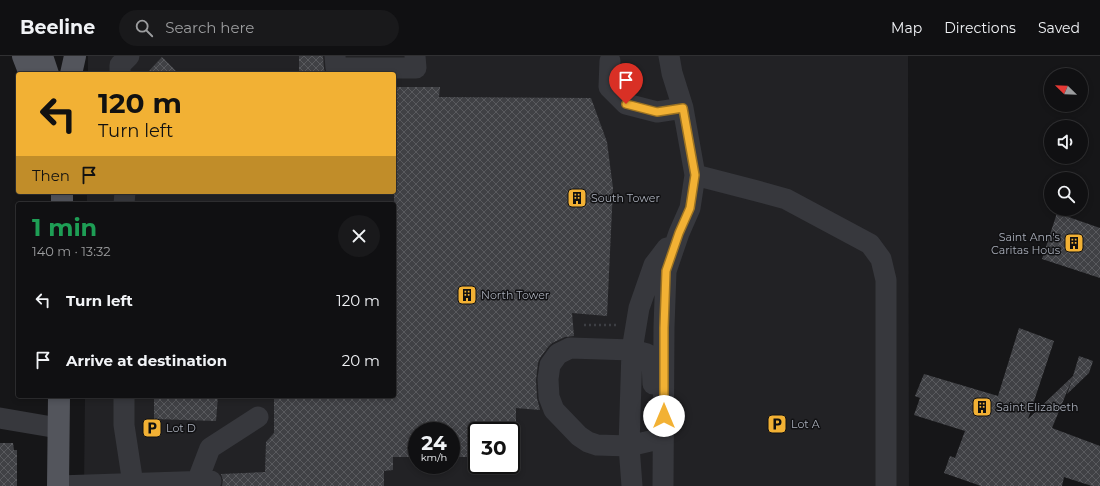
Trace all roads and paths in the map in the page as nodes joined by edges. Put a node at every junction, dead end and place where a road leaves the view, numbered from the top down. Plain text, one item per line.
1 (23, 56) edge
2 (42, 56) edge
3 (59, 56) edge
4 (75, 56) edge
5 (129, 56) edge
6 (335, 56) edge
7 (415, 56) edge
8 (669, 56) edge
9 (610, 61) dead end
10 (29, 72) edge
11 (47, 72) edge
12 (60, 72) edge
13 (71, 72) edge
14 (120, 72) edge
15 (683, 108) junction
16 (695, 175) junction
17 (679, 233) junction
18 (584, 325) dead end
19 (620, 325) dead end
20 (632, 350) junction
21 (59, 398) edge
22 (124, 398) edge
23 (664, 416) junction
24 (258, 417) dead end
25 (0, 418) edge
26 (58, 428) junction
27 (663, 438) junction
28 (628, 446) junction
29 (134, 484) junction
30 (58, 486) edge
31 (632, 486) edge
32 (663, 486) edge
33 (886, 486) edge

1 - 10 main road
2 - 11 main road
3 - 12 main road
4 - 13 main road
5 - 14 street
6 - 7 street
8 - 15 street
9 - 15 street
15 - 16 street
16 - 17 street
16 - 33 street
17 - 20 street
17 - 23 street
18 - 19 path
20 - 23 street
20 - 28 street
20 - 28 street
21 - 26 main road
22 - 29 street
23 - 27 street
24 - 29 street
25 - 26 street
26 - 30 main road
27 - 28 street
27 - 32 street
28 - 31 street
29 - 30 street

